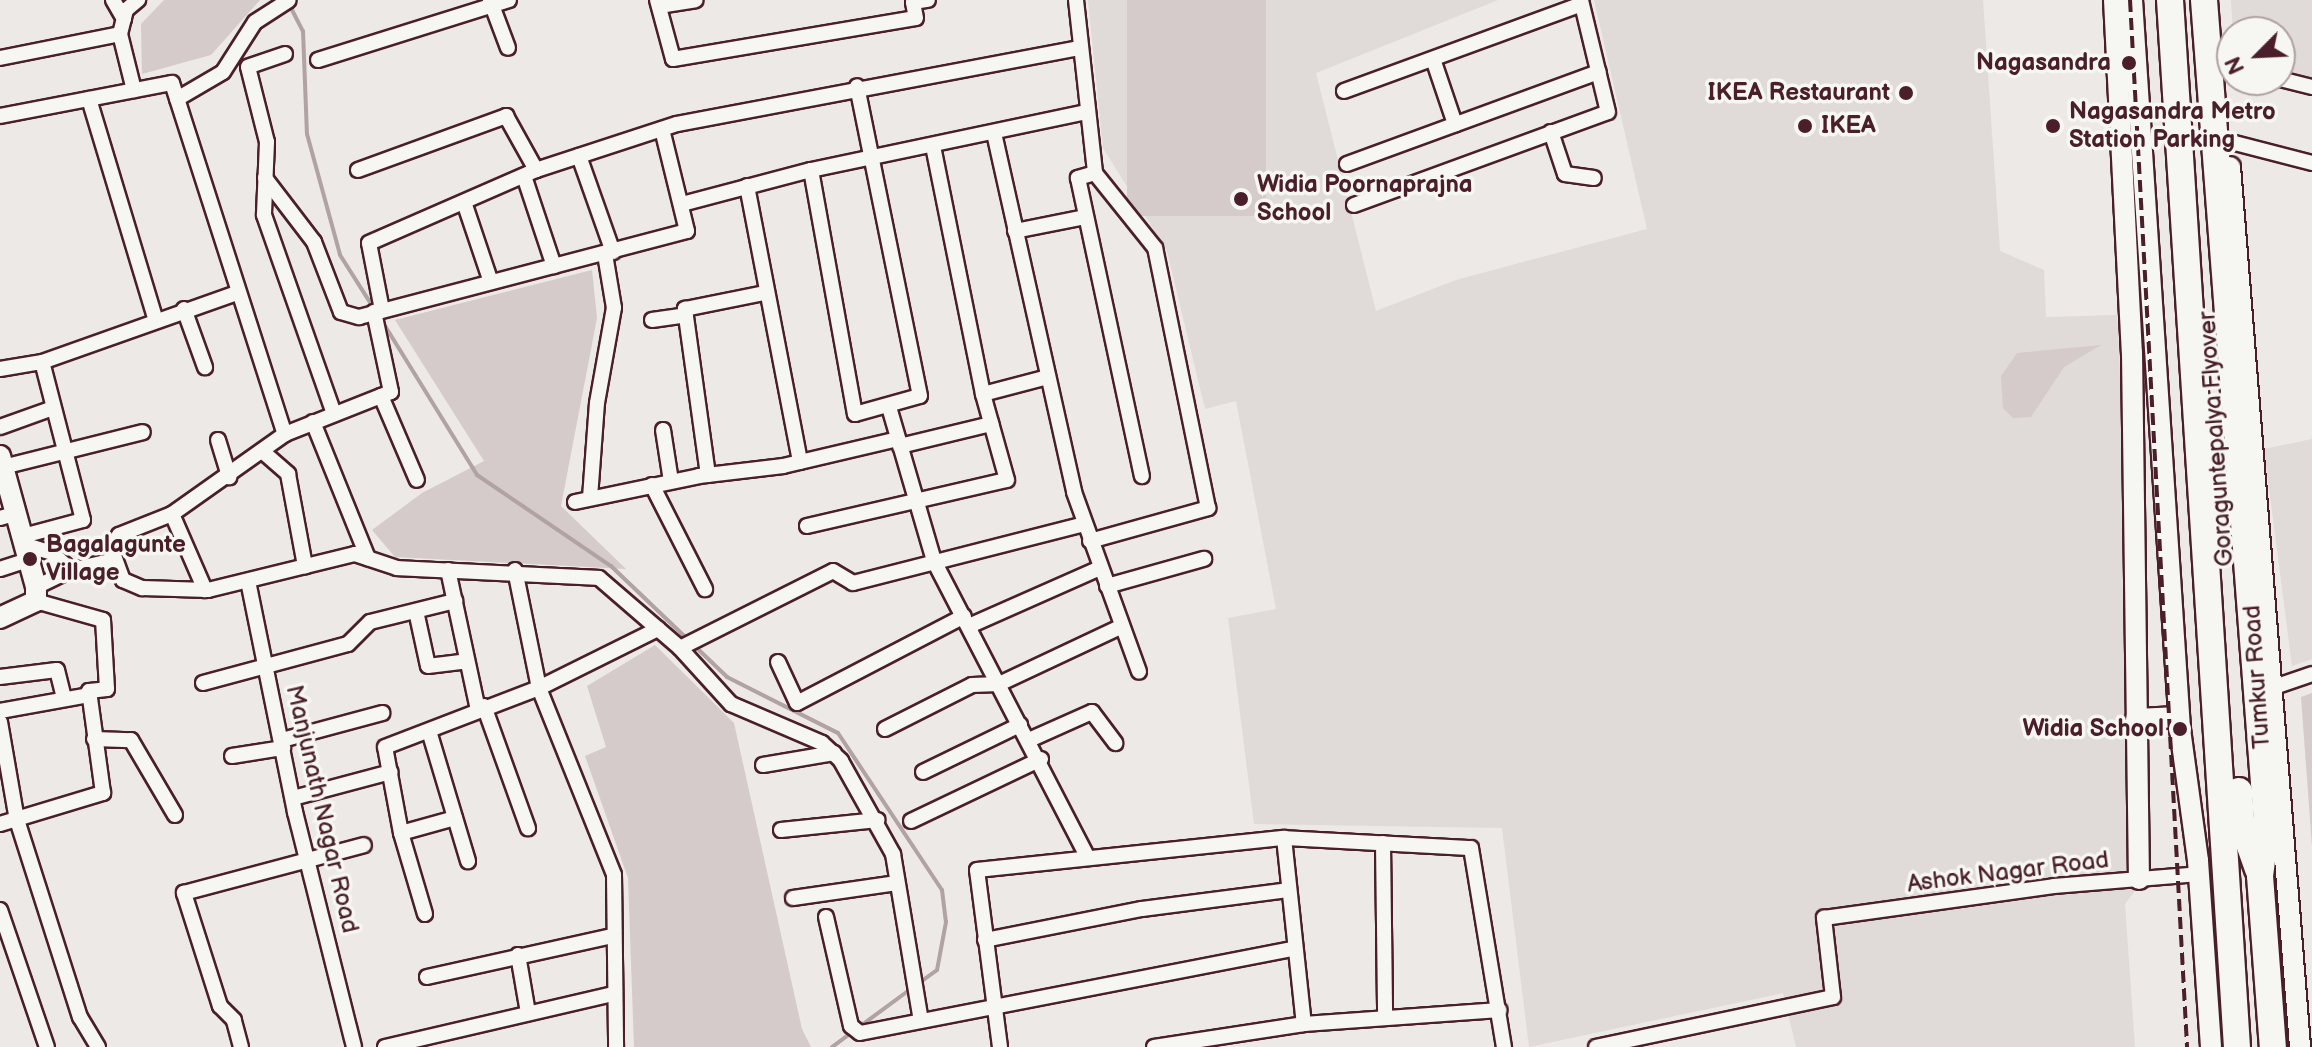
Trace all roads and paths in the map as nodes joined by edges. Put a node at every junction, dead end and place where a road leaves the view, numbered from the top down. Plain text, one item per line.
1 (113, 0) edge
2 (138, 0) edge
3 (289, 0) edge
4 (509, 0) edge
5 (696, 0) edge
6 (1076, 0) edge
7 (2114, 0) edge
8 (2132, 0) edge
9 (2152, 0) edge
10 (2170, 0) edge
11 (2187, 0) edge
12 (2204, 0) edge
13 (918, 1) edge
14 (1582, 2) edge
15 (658, 3) edge
16 (490, 4) edge
17 (124, 19) junction
18 (120, 34) junction
19 (508, 48) dead end
20 (1080, 48) junction
21 (285, 54) dead end
22 (0, 58) edge
23 (1433, 59) junction
24 (318, 60) dead end
25 (1599, 72) junction
26 (857, 86) junction
27 (134, 90) junction
28 (1344, 91) dead end
29 (2227, 96) edge
30 (89, 99) junction
31 (177, 99) junction
32 (1087, 112) junction
33 (0, 116) edge
34 (1455, 124) junction
35 (662, 129) junction
36 (1551, 132) junction
37 (994, 133) junction
38 (2227, 141) junction
39 (933, 147) junction
40 (579, 156) junction
41 (873, 159) junction
42 (2312, 163) edge
43 (1347, 164) dead end
44 (358, 170) dead end
45 (811, 170) junction
46 (530, 173) junction
47 (1095, 173) junction
48 (265, 178) junction
49 (1594, 178) dead end
50 (747, 186) junction
51 (464, 202) junction
52 (682, 204) junction
53 (1354, 205) dead end
54 (1085, 217) junction
55 (1015, 231) junction
56 (609, 253) junction
57 (554, 266) junction
58 (491, 282) junction
59 (237, 293) junction
60 (764, 293) junction
61 (184, 309) junction
62 (378, 311) junction
63 (686, 315) junction
64 (155, 318) junction
65 (652, 320) dead end
66 (42, 362) junction
67 (205, 367) dead end
68 (0, 369) edge
69 (1048, 377) junction
70 (983, 394) junction
71 (381, 396) junction
72 (889, 407) junction
73 (53, 408) junction
74 (334, 414) junction
75 (313, 422) junction
76 (991, 424) junction
77 (0, 427) edge
78 (663, 430) dead end
79 (143, 432) dead end
80 (285, 434) junction
81 (218, 440) dead end
82 (899, 442) junction
83 (262, 451) junction
84 (63, 452) junction
85 (800, 462) junction
86 (2, 471) edge
87 (708, 475) junction
88 (1142, 476) dead end
89 (229, 477) junction
90 (417, 480) dead end
91 (671, 481) junction
92 (652, 485) junction
93 (916, 502) junction
94 (172, 514) junction
95 (8, 516) edge
96 (1085, 524) junction
97 (807, 526) dead end
98 (50, 528) junction
99 (1090, 541) junction
100 (27, 547) junction
101 (52, 553) junction
102 (368, 558) junction
103 (1204, 559) dead end
104 (114, 560) junction
105 (934, 561) junction
106 (305, 566) junction
107 (1100, 568) junction
108 (0, 569) edge
109 (71, 570) junction
110 (448, 570) junction
111 (515, 570) junction
112 (248, 581) junction
113 (1107, 586) junction
114 (705, 589) dead end
115 (205, 590) junction
116 (36, 594) junction
117 (455, 601) junction
118 (416, 611) junction
119 (0, 618) edge
120 (967, 621) junction
121 (1122, 626) junction
122 (658, 629) junction
123 (680, 648) junction
124 (467, 661) junction
125 (778, 662) dead end
126 (267, 667) junction
127 (1139, 672) dead end
128 (2312, 674) edge
129 (0, 677) edge
130 (203, 683) dead end
131 (999, 684) junction
132 (2274, 687) junction
133 (539, 688) junction
134 (89, 695) junction
135 (64, 698) junction
136 (481, 708) junction
137 (0, 711) edge
138 (382, 713) dead end
139 (2179, 717) junction
140 (2136, 719) junction
141 (0, 722) edge
142 (1020, 725) junction
143 (885, 729) dead end
144 (429, 731) junction
145 (94, 739) junction
146 (1029, 740) junction
147 (1115, 743) dead end
148 (282, 744) junction
149 (834, 753) junction
150 (232, 756) dead end
151 (1041, 759) junction
152 (763, 765) dead end
153 (391, 772) junction
154 (923, 772) dead end
155 (293, 798) junction
156 (175, 815) dead end
157 (2232, 815) junction
158 (455, 818) junction
159 (17, 820) junction
160 (877, 820) junction
161 (911, 821) dead end
162 (0, 824) edge
163 (528, 828) dead end
164 (781, 830) dead end
165 (401, 833) junction
166 (1284, 838) junction
167 (1383, 843) junction
168 (364, 845) dead end
169 (1087, 856) junction
170 (308, 860) junction
171 (468, 861) dead end
172 (2199, 874) junction
173 (2260, 876) junction
174 (2139, 879) junction
175 (897, 883) junction
176 (1288, 890) junction
177 (793, 898) dead end
178 (0, 910) edge
179 (425, 914) dead end
180 (826, 917) dead end
181 (612, 936) junction
182 (985, 940) junction
183 (1294, 949) junction
184 (518, 955) junction
185 (427, 977) dead end
186 (613, 994) junction
187 (993, 1006) junction
188 (1499, 1010) junction
189 (528, 1013) junction
190 (1385, 1016) junction
191 (921, 1021) junction
192 (1304, 1024) junction
193 (47, 1047) edge
194 (98, 1047) edge
195 (241, 1047) edge
196 (354, 1047) edge
197 (385, 1047) edge
198 (616, 1047) edge
199 (1000, 1047) edge
200 (1154, 1047) edge
201 (1504, 1047) edge
202 (1596, 1047) edge
203 (2211, 1047) edge
204 (2237, 1047) edge
205 (2273, 1047) edge
206 (2300, 1047) edge

1 - 17 street
2 - 17 street
3 - 31 street
4 - 16 street
5 - 15 street
6 - 20 street
7 - 140 street
8 - 139 street
9 - 157 highway
10 - 157 highway, Goraguntepalya Flyover
11 - 157 highway, Goraguntepalya Flyover
12 - 173 highway, Tumkur Road
13 - 15 street
14 - 23 street
14 - 25 street
16 - 19 street
16 - 24 street
17 - 18 street
18 - 22 street
18 - 27 street
20 - 26 street
20 - 32 street
21 - 48 street
23 - 28 street
23 - 34 street
25 - 34 street
25 - 36 street
26 - 35 street
26 - 41 street
27 - 30 street
27 - 31 street
29 - 38 street
30 - 33 street
30 - 64 street
31 - 59 street
32 - 37 street
32 - 47 street
34 - 43 street
35 - 40 street
35 - 52 street
36 - 49 street
36 - 53 street
37 - 39 street
37 - 55 street
38 - 42 street
38 - 132 street
39 - 41 street
39 - 70 street
40 - 46 street
40 - 56 street
41 - 45 street
41 - 72 street
44 - 46 street
45 - 50 street
45 - 72 street
46 - 51 street
46 - 57 street
47 - 54 street
47 - 99 street
48 - 62 street
48 - 74 street
50 - 52 street
50 - 60 street
51 - 58 street
51 - 62 street
52 - 56 street
54 - 55 street
54 - 88 street
55 - 69 street
56 - 57 street
56 - 92 street
57 - 58 street
58 - 62 street
59 - 61 street
59 - 80 street
60 - 63 street
60 - 85 street
61 - 64 street
61 - 67 street
62 - 71 street
63 - 65 street
63 - 87 street
64 - 66 street
66 - 68 street
66 - 73 street
69 - 70 street
69 - 96 street
70 - 76 street
71 - 74 street
71 - 90 street
72 - 82 street
73 - 77 street
73 - 84 street
74 - 75 street
75 - 80 street
75 - 102 street
76 - 82 street
76 - 93 street
78 - 91 street
79 - 84 street
80 - 83 street
81 - 89 street
82 - 85 street
82 - 93 street
83 - 89 street
83 - 106 street
84 - 86 street
84 - 98 street
85 - 87 street
86 - 95 street
87 - 91 street
89 - 94 street
91 - 92 street
92 - 114 street
93 - 97 street
93 - 105 street
94 - 104 street
94 - 115 street
95 - 100 street
96 - 99 street
96 - 105 street
98 - 100 street
98 - 101 street
99 - 107 street
100 - 101 street
100 - 108 street
100 - 116 street
101 - 109 street
102 - 106 street
102 - 110 street
103 - 113 street
104 - 109 street
104 - 115 street
105 - 120 street
105 - 123 street
106 - 112 street
107 - 113 street
107 - 120 street
109 - 116 street
110 - 111 street
110 - 117 street
111 - 122 street
111 - 133 street
112 - 115 street
112 - 126 street, Manjunath Nagar Road
113 - 121 street
116 - 119 street
116 - 134 street
117 - 118 street
117 - 124 street
118 - 124 street
118 - 126 street
120 - 125 street
120 - 131 street
121 - 127 street
121 - 131 street
122 - 123 street
122 - 133 street
123 - 149 street
124 - 136 street
126 - 130 street
126 - 148 street, Manjunath Nagar Road
128 - 132 street
129 - 135 street
131 - 142 street
131 - 143 street
132 - 206 street
133 - 136 street
133 - 181 street
134 - 135 street
134 - 145 street
135 - 137 street
136 - 144 street
136 - 163 street
138 - 148 street
139 - 140 street
139 - 172 street
140 - 174 street
141 - 159 street
142 - 146 street
142 - 154 street
144 - 153 street
144 - 158 street
145 - 156 street
145 - 159 street
146 - 147 street
146 - 151 street
148 - 150 street
148 - 155 street, Manjunath Nagar Road
149 - 152 street
149 - 160 street
151 - 161 street
151 - 169 street
153 - 155 street
153 - 165 street
155 - 170 street, Manjunath Nagar Road
157 - 173 highway, Goraguntepalya Flyover
157 - 204 highway
158 - 165 street
158 - 171 street
159 - 162 street
159 - 194 street
160 - 164 street
160 - 175 street
165 - 179 street
166 - 167 street
166 - 169 street
166 - 176 street
167 - 188 street
167 - 190 street
168 - 170 street
169 - 182 street
170 - 195 street
170 - 196 street, Manjunath Nagar Road
172 - 174 street, Ashok Nagar Road
172 - 203 street
173 - 205 highway
174 - 202 street, Ashok Nagar Road
175 - 177 street
175 - 191 street
176 - 182 street
176 - 183 street
178 - 193 street
180 - 191 street
181 - 184 street
181 - 186 street
182 - 187 street
183 - 187 street
183 - 192 street
184 - 185 street
184 - 189 street
186 - 189 street
186 - 198 street
187 - 191 street
187 - 199 street
188 - 190 street
188 - 201 street
189 - 197 street
190 - 192 street
192 - 200 street

